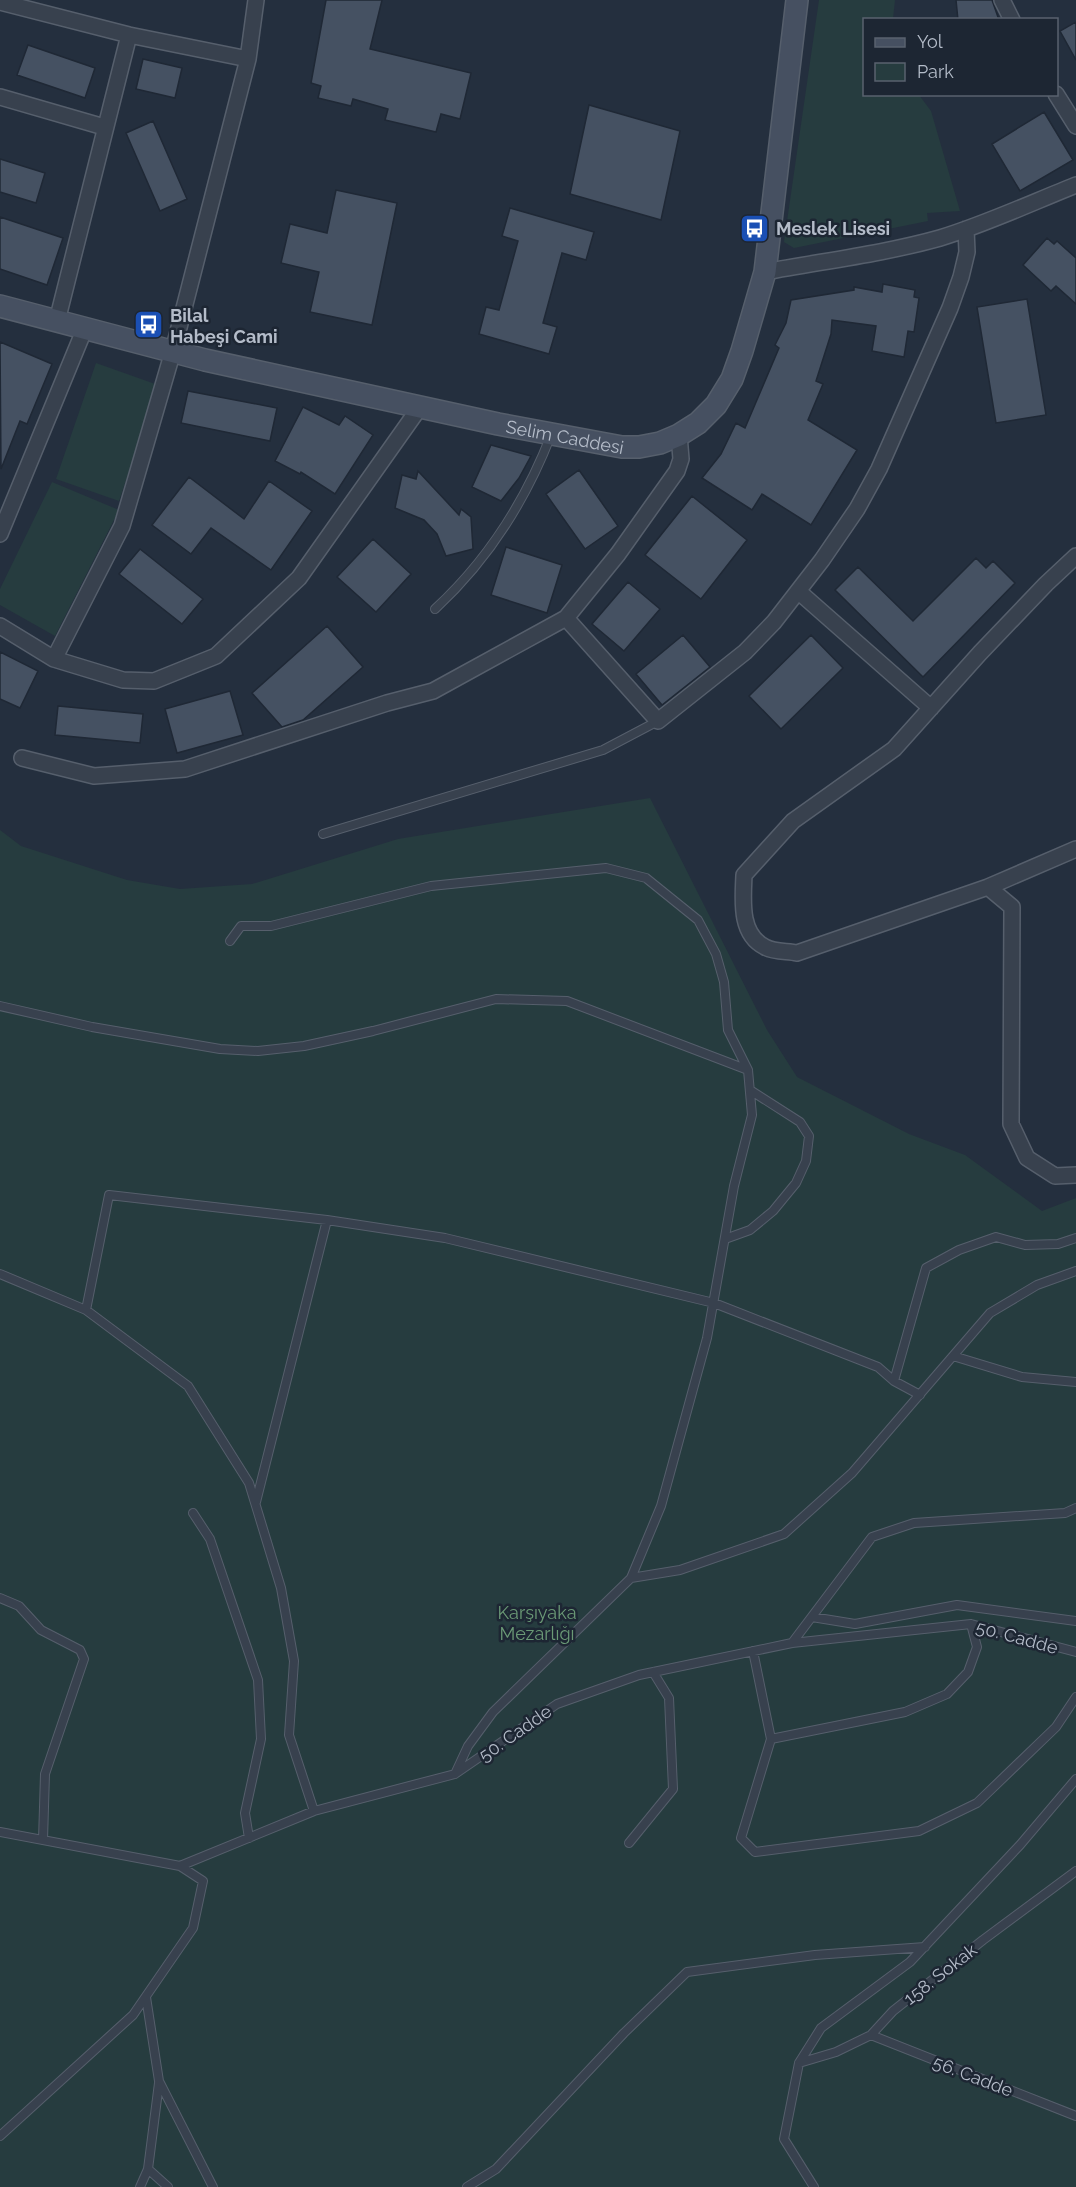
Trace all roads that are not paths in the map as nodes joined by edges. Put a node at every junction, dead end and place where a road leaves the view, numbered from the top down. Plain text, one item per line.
1 (256, 0) edge
2 (797, 0) edge
3 (1002, 0) edge
4 (0, 2) edge
5 (1011, 18) edge
6 (129, 35) junction
7 (248, 59) junction
8 (1057, 96) edge
9 (0, 97) edge
10 (1076, 126) edge
11 (104, 128) junction
12 (1076, 185) edge
13 (966, 229) junction
14 (765, 272) junction
15 (0, 306) edge
16 (57, 321) junction
17 (85, 328) junction
18 (173, 351) junction
19 (420, 407) junction
20 (552, 433) junction
21 (679, 435) junction
22 (0, 534) edge
23 (1075, 561) edge
24 (798, 591) junction
25 (435, 609) dead end
26 (566, 618) junction
27 (0, 626) edge
28 (54, 659) junction
29 (931, 708) junction
30 (658, 721) junction
31 (22, 758) dead end
32 (323, 834) dead end
33 (1073, 856) edge
34 (988, 887) junction
35 (230, 940) dead end
36 (0, 1006) edge
37 (748, 1070) junction
38 (750, 1090) junction
39 (1076, 1175) edge
40 (327, 1220) junction
41 (1076, 1238) edge
42 (725, 1239) junction
43 (1076, 1271) edge
44 (0, 1274) edge
45 (714, 1303) junction
46 (86, 1310) junction
47 (953, 1356) junction
48 (894, 1381) junction
49 (1076, 1382) edge
50 (920, 1395) junction
51 (255, 1503) junction
52 (1076, 1508) edge
53 (193, 1512) dead end
54 (631, 1578) junction
55 (0, 1598) edge
56 (812, 1617) junction
57 (1076, 1621) edge
58 (971, 1624) junction
59 (792, 1643) junction
60 (753, 1651) junction
61 (1076, 1652) edge
62 (653, 1672) junction
63 (1076, 1696) edge
64 (771, 1739) junction
65 (456, 1774) junction
66 (1076, 1779) edge
67 (314, 1811) junction
68 (0, 1832) edge
69 (249, 1838) junction
70 (43, 1840) junction
71 (629, 1844) dead end
72 (180, 1866) junction
73 (1076, 1871) edge
74 (925, 1947) junction
75 (146, 1997) junction
76 (870, 2035) junction
77 (799, 2063) junction
78 (159, 2081) junction
79 (1076, 2116) edge
80 (0, 2136) edge
81 (148, 2169) junction
82 (140, 2187) edge
83 (168, 2187) edge
84 (213, 2187) edge
85 (467, 2187) edge
86 (814, 2187) edge

1 - 7 street
2 - 14 main road, Selim Caddesi
3 - 5 street
4 - 6 street
6 - 7 street
6 - 11 street
7 - 18 street
8 - 10 street
9 - 11 street
11 - 16 street
12 - 13 street
13 - 14 street
13 - 24 street
14 - 21 main road, Selim Caddesi
15 - 16 main road, Selim Caddesi
16 - 17 main road, Selim Caddesi
17 - 18 main road, Selim Caddesi
17 - 22 street
18 - 19 main road, Selim Caddesi
18 - 28 street
19 - 20 main road, Selim Caddesi
19 - 28 street
20 - 21 main road, Selim Caddesi
20 - 25 lane
21 - 26 street
23 - 29 street
24 - 29 street
24 - 30 street
26 - 30 street
26 - 31 street
27 - 28 street
29 - 34 street
30 - 32 lane
33 - 34 street
34 - 39 street
35 - 37 lane
36 - 37 lane
37 - 38 lane
38 - 42 lane
38 - 42 lane
40 - 45 lane
40 - 46 lane
40 - 51 lane
41 - 48 lane
42 - 45 lane
43 - 47 lane
44 - 46 lane
45 - 48 lane
45 - 54 lane
46 - 51 lane
47 - 49 lane
47 - 50 lane
48 - 50 lane
50 - 54 lane
51 - 67 lane
52 - 56 lane
53 - 69 lane
54 - 65 lane
55 - 70 lane
56 - 57 lane
56 - 59 lane
58 - 59 lane, 50. Cadde
58 - 61 lane, 50. Cadde
58 - 64 lane
59 - 60 lane, 50. Cadde
60 - 62 lane, 50. Cadde
60 - 64 lane
62 - 65 lane, 50. Cadde
62 - 71 lane
63 - 64 lane
65 - 67 lane, 50. Cadde
66 - 74 lane
67 - 69 lane, 50. Cadde
68 - 70 lane
69 - 72 lane, 50. Cadde
70 - 72 lane
72 - 75 lane
73 - 76 lane, 158. Sokak
74 - 77 lane
74 - 85 lane
75 - 78 lane
75 - 80 lane
76 - 77 lane, 158. Sokak
76 - 79 lane, 56. Cadde
77 - 86 lane
78 - 81 lane
78 - 84 lane
81 - 82 lane
81 - 83 lane

